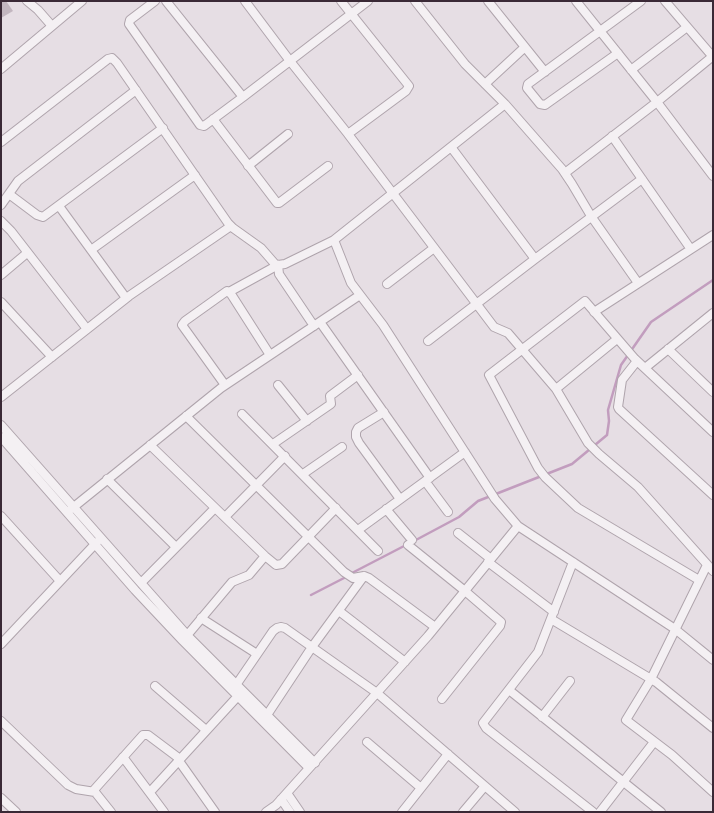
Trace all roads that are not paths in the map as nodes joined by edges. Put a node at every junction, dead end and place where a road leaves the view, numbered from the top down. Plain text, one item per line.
1 (27, 1) edge
2 (82, 1) edge
3 (155, 1) edge
4 (166, 1) edge
5 (244, 1) edge
6 (340, 1) edge
7 (368, 1) edge
8 (415, 1) edge
9 (488, 1) edge
10 (576, 1) edge
11 (641, 1) edge
12 (665, 1) edge
13 (352, 14) junction
14 (52, 26) junction
15 (687, 27) junction
16 (600, 30) junction
17 (525, 47) junction
18 (618, 53) junction
19 (713, 56) edge
20 (290, 61) junction
21 (1, 69) edge
22 (631, 70) junction
23 (545, 72) junction
24 (485, 84) junction
25 (136, 90) junction
26 (243, 98) junction
27 (657, 102) junction
28 (505, 104) junction
29 (213, 119) junction
30 (163, 128) junction
31 (288, 134) dead end
32 (348, 134) junction
33 (612, 136) junction
34 (1, 142) edge
35 (451, 146) junction
36 (248, 166) junction
37 (328, 166) dead end
38 (565, 173) junction
39 (195, 175) junction
40 (713, 176) edge
41 (642, 179) junction
42 (393, 193) junction
43 (9, 194) junction
44 (1, 205) edge
45 (59, 206) junction
46 (592, 216) junction
47 (1, 221) edge
48 (231, 226) junction
49 (713, 234) edge
50 (334, 240) junction
51 (434, 248) junction
52 (690, 248) junction
53 (91, 250) junction
54 (27, 253) junction
55 (535, 259) junction
56 (278, 266) junction
57 (1, 276) edge
58 (638, 283) junction
59 (387, 284) dead end
60 (229, 292) junction
61 (360, 295) junction
62 (126, 298) junction
63 (1, 302) edge
64 (477, 303) junction
65 (594, 312) junction
66 (713, 313) edge
67 (317, 324) junction
68 (87, 329) junction
69 (617, 338) junction
70 (428, 341) dead end
71 (522, 348) junction
72 (668, 349) junction
73 (270, 355) junction
74 (52, 357) junction
75 (636, 360) junction
76 (645, 368) junction
77 (358, 375) junction
78 (225, 385) junction
79 (278, 385) dead end
80 (556, 389) junction
81 (713, 392) edge
82 (1, 397) edge
83 (384, 412) junction
84 (242, 414) dead end
85 (186, 416) junction
86 (307, 421) junction
87 (1, 425) edge
88 (712, 428) edge
89 (1, 437) edge
90 (273, 444) junction
91 (150, 445) junction
92 (342, 447) dead end
93 (465, 452) junction
94 (285, 456) junction
95 (303, 474) junction
96 (107, 479) junction
97 (427, 479) junction
98 (257, 486) junction
99 (713, 495) edge
100 (400, 499) junction
101 (215, 508) junction
102 (336, 508) junction
103 (386, 509) junction
104 (70, 510) junction
105 (448, 512) dead end
106 (1, 516) edge
107 (225, 517) junction
108 (518, 526) junction
109 (358, 530) junction
110 (458, 533) dead end
111 (308, 536) junction
112 (101, 538) junction
113 (94, 545) junction
114 (176, 548) junction
115 (378, 551) dead end
116 (265, 556) junction
117 (489, 561) junction
118 (573, 562) junction
119 (710, 568) edge
120 (364, 576) junction
121 (699, 580) junction
122 (60, 581) junction
123 (141, 583) junction
124 (465, 590) junction
125 (339, 611) junction
126 (552, 615) junction
127 (201, 618) junction
128 (435, 627) junction
129 (675, 629) junction
130 (185, 638) junction
131 (1, 644) edge
132 (312, 648) junction
133 (258, 654) junction
134 (713, 660) edge
135 (404, 662) junction
136 (651, 679) junction
137 (570, 681) dead end
138 (155, 686) dead end
139 (508, 690) junction
140 (236, 691) junction
141 (377, 693) junction
142 (442, 699) dead end
143 (267, 715) junction
144 (542, 717) junction
145 (1, 721) edge
146 (713, 728) edge
147 (206, 730) junction
148 (367, 742) dead end
149 (654, 742) junction
150 (448, 754) junction
151 (123, 757) junction
152 (180, 760) junction
153 (312, 766) junction
154 (624, 782) junction
155 (485, 786) junction
156 (421, 788) junction
157 (93, 791) junction
158 (150, 792) junction
159 (713, 792) edge
160 (284, 796) junction
161 (1, 798) edge
162 (16, 812) edge
163 (111, 812) edge
164 (164, 812) edge
165 (215, 812) edge
166 (266, 812) edge
167 (290, 812) edge
168 (300, 812) edge
169 (402, 812) edge
170 (463, 812) edge
171 (515, 812) edge
172 (593, 812) edge
173 (600, 812) edge
174 (661, 812) edge

1 - 14 street
2 - 14 street
3 - 29 street
4 - 26 street
5 - 20 street
6 - 13 street
7 - 13 street
8 - 24 street
9 - 17 street
10 - 16 street
11 - 16 street
12 - 15 street
13 - 20 street
13 - 32 street
14 - 21 street
15 - 19 street
15 - 22 street
16 - 18 street
16 - 23 street
17 - 23 street
17 - 24 street
18 - 22 street
18 - 23 street
19 - 27 street
20 - 26 street
20 - 32 street
22 - 27 street
24 - 28 street
25 - 30 street
25 - 34 street
25 - 43 street
26 - 29 street
27 - 33 street
27 - 40 street
28 - 35 street
28 - 38 street
29 - 36 street
30 - 39 street
30 - 45 street
31 - 36 street
32 - 42 street
33 - 38 street
33 - 41 street
35 - 42 street
35 - 55 street
36 - 37 street
38 - 46 street
39 - 48 street
39 - 53 street
41 - 46 street
41 - 52 street
42 - 50 street
42 - 51 street
43 - 44 street
43 - 45 street
45 - 53 street
46 - 55 street
46 - 58 street
47 - 54 street
48 - 56 street
48 - 62 street
49 - 52 street
50 - 56 street
50 - 61 street
51 - 59 street
51 - 64 street
52 - 58 street
53 - 62 street
54 - 57 street
54 - 68 street
55 - 64 street
56 - 60 street
56 - 67 street
58 - 65 street
60 - 73 street
60 - 78 street
61 - 67 street
61 - 93 street
62 - 68 street
63 - 74 street
64 - 70 street
64 - 71 street
65 - 69 street
65 - 71 street
66 - 72 street
67 - 73 street
67 - 77 street
68 - 74 street
69 - 75 street
69 - 80 street
71 - 80 street
71 - 121 street
72 - 76 street
72 - 81 street
73 - 78 street
74 - 82 street
75 - 76 street
75 - 99 street
76 - 88 street
77 - 83 street
77 - 86 street
78 - 85 street
79 - 86 street
80 - 119 street
83 - 97 street
83 - 100 street
84 - 90 street
85 - 91 street
85 - 98 street
86 - 90 street
87 - 104 street
89 - 104 street
90 - 94 street
91 - 96 street
91 - 101 street
92 - 95 street
93 - 97 street
93 - 108 street
94 - 95 street
94 - 98 street
95 - 102 street
96 - 104 street
96 - 114 street
97 - 100 street
97 - 105 street
98 - 107 street
98 - 111 street
100 - 103 street
101 - 107 street
101 - 114 street
102 - 109 street
102 - 111 street
103 - 109 street
103 - 124 street
104 - 112 street
104 - 113 street
106 - 122 street
107 - 116 street
108 - 117 street
108 - 118 street
109 - 115 street
110 - 117 street
111 - 116 street
111 - 120 street
112 - 113 street
112 - 123 street
113 - 122 street
113 - 130 street
114 - 123 street
116 - 127 street
117 - 124 street
117 - 126 street
118 - 126 street
118 - 129 street
119 - 121 street
120 - 125 street
120 - 128 street
121 - 129 street
122 - 131 street
123 - 130 street
124 - 128 street
124 - 142 street
125 - 132 street
125 - 135 street
126 - 136 street
126 - 139 street
127 - 130 street
127 - 133 street
128 - 135 street
129 - 134 street
129 - 136 street
130 - 140 street
132 - 133 street
132 - 141 street
132 - 143 street
133 - 140 street
135 - 141 street
136 - 146 street
136 - 149 street
137 - 144 street
138 - 147 street
139 - 144 street
139 - 172 street
140 - 143 street
140 - 147 street
140 - 153 street
141 - 150 street
141 - 153 street
143 - 153 street
144 - 154 street
145 - 157 street
147 - 152 street
148 - 156 street
149 - 154 street
149 - 159 street
150 - 155 street
150 - 156 street
151 - 152 street
151 - 157 street
151 - 158 street
152 - 158 street
152 - 165 street
153 - 160 street
154 - 173 street
154 - 174 street
155 - 170 street
155 - 171 street
156 - 169 street
157 - 163 street
158 - 164 street
160 - 166 street
160 - 167 street
160 - 168 street
161 - 162 street

